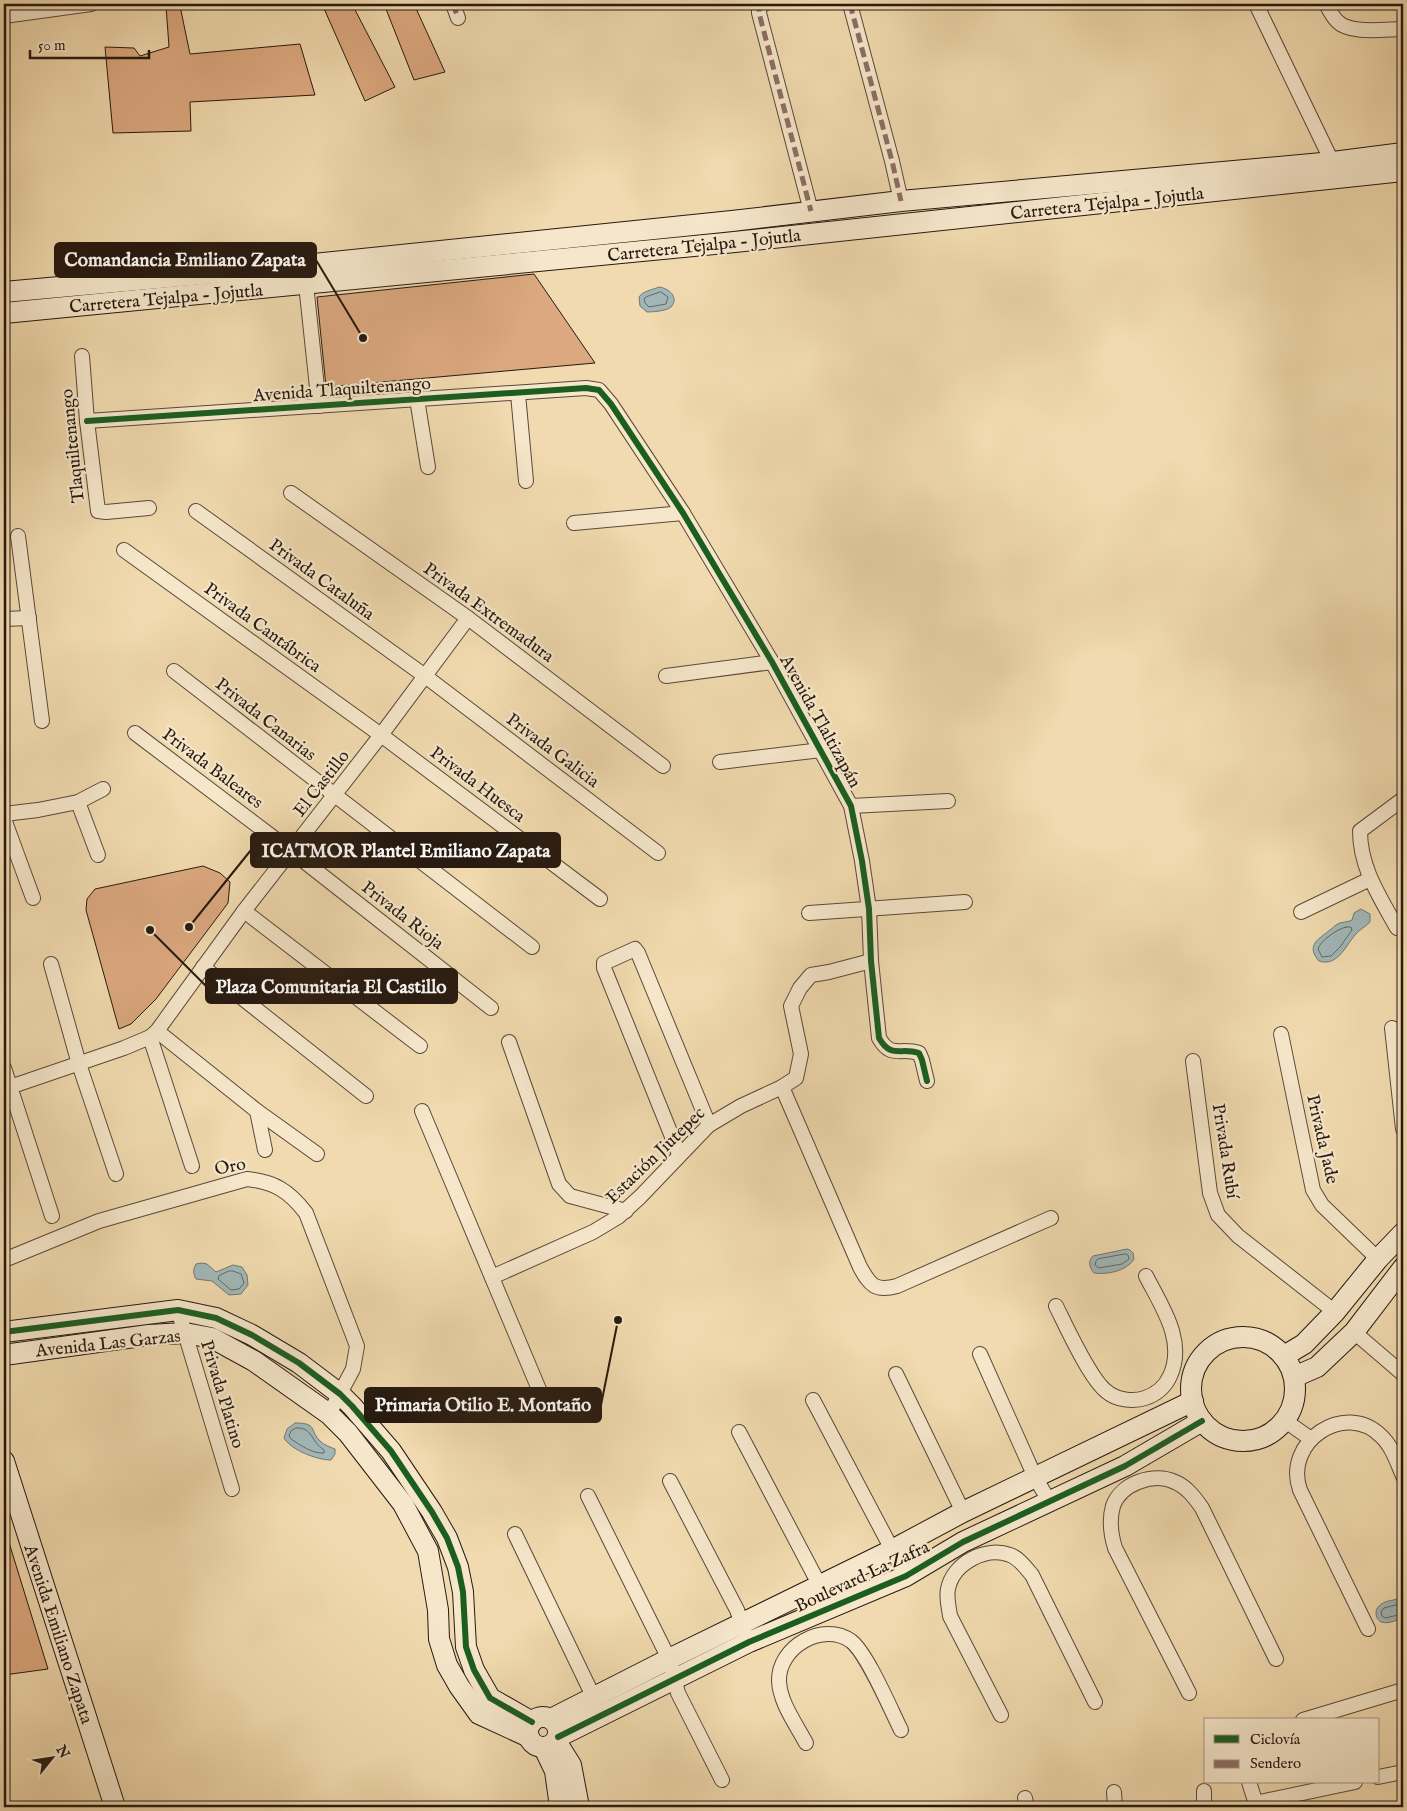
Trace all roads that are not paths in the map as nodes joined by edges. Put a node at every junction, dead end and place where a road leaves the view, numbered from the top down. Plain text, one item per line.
1 (92, 4) edge
2 (453, 4) edge
3 (764, 4) edge
4 (850, 4) edge
5 (1256, 4) edge
6 (1326, 4) edge
7 (4, 16) edge
8 (458, 18) dead end
9 (1403, 28) edge
10 (1403, 153) edge
11 (1336, 170) junction
12 (1403, 171) edge
13 (901, 201) junction
14 (811, 212) junction
15 (305, 275) junction
16 (4, 292) edge
17 (4, 313) edge
18 (82, 356) dead end
19 (599, 390) joint
20 (518, 394) junction
21 (417, 399) junction
22 (319, 406) junction
23 (87, 421) junction
24 (428, 467) dead end
25 (526, 481) dead end
26 (291, 493) dead end
27 (148, 508) dead end
28 (196, 511) dead end
29 (683, 513) junction
30 (574, 523) dead end
31 (18, 536) dead end
32 (124, 550) dead end
33 (29, 618) junction
34 (468, 618) junction
35 (4, 620) edge
36 (772, 662) junction
37 (174, 671) dead end
38 (425, 676) junction
39 (666, 676) dead end
40 (42, 721) dead end
41 (136, 733) dead end
42 (381, 735) junction
43 (821, 750) junction
44 (720, 762) dead end
45 (663, 766) dead end
46 (103, 789) dead end
47 (335, 796) junction
48 (1403, 799) edge
49 (948, 801) dead end
50 (78, 802) junction
51 (851, 806) junction
52 (4, 814) edge
53 (4, 819) edge
54 (291, 852) junction
55 (658, 853) dead end
56 (98, 855) dead end
57 (1370, 879) junction
58 (33, 898) dead end
59 (600, 899) dead end
60 (964, 902) dead end
61 (869, 909) junction
62 (244, 912) junction
63 (1301, 912) dead end
64 (809, 913) dead end
65 (1397, 928) dead end
66 (532, 947) dead end
67 (871, 962) junction
68 (51, 964) dead end
69 (203, 968) junction
70 (491, 1008) dead end
71 (1392, 1028) dead end
72 (154, 1034) junction
73 (1281, 1034) dead end
74 (509, 1042) dead end
75 (420, 1046) dead end
76 (1194, 1061) dead end
77 (79, 1064) junction
78 (4, 1068) edge
79 (927, 1081) dead end
80 (782, 1087) junction
81 (6, 1088) edge
82 (366, 1096) dead end
83 (257, 1111) junction
84 (422, 1111) dead end
85 (709, 1125) junction
86 (1403, 1128) edge
87 (265, 1150) dead end
88 (317, 1154) dead end
89 (679, 1154) junction
90 (192, 1166) dead end
91 (116, 1174) dead end
92 (626, 1211) junction
93 (52, 1216) dead end
94 (1051, 1218) dead end
95 (1403, 1233) edge
96 (1378, 1259) junction
97 (4, 1260) edge
98 (1403, 1268) edge
99 (1146, 1276) dead end
100 (492, 1277) junction
101 (1056, 1306) dead end
102 (178, 1310) junction
103 (1335, 1312) junction
104 (5, 1332) edge
105 (1354, 1332) junction
106 (185, 1333) junction
107 (7, 1354) edge
108 (980, 1354) dead end
109 (1284, 1356) junction
110 (896, 1374) dead end
111 (1403, 1374) edge
112 (1294, 1378) junction
113 (340, 1394) junction
114 (1149, 1396) junction
115 (813, 1400) dead end
116 (1193, 1401) junction
117 (546, 1406) dead end
118 (328, 1414) junction
119 (1160, 1418) junction
120 (1284, 1420) junction
121 (1202, 1421) junction
122 (739, 1432) dead end
123 (1311, 1439) junction
124 (4, 1461) edge
125 (1125, 1466) junction
126 (1403, 1476) edge
127 (1035, 1477) junction
128 (670, 1481) dead end
129 (1136, 1484) junction
130 (232, 1489) dead end
131 (588, 1496) dead end
132 (1048, 1502) junction
133 (963, 1512) junction
134 (515, 1534) dead end
135 (892, 1550) junction
136 (968, 1551) junction
137 (906, 1576) junction
138 (820, 1586) junction
139 (1368, 1629) dead end
140 (804, 1630) junction
141 (746, 1633) junction
142 (669, 1659) junction
143 (1276, 1659) dead end
144 (674, 1679) junction
145 (1403, 1690) edge
146 (1188, 1693) dead end
147 (594, 1698) junction
148 (1095, 1702) dead end
149 (1001, 1715) dead end
150 (1309, 1718) edge
151 (901, 1730) dead end
152 (545, 1734) junction
153 (806, 1743) dead end
154 (1403, 1772) edge
155 (1380, 1777) edge
156 (722, 1780) dead end
157 (1249, 1784) edge
158 (1346, 1784) edge
159 (1204, 1791) dead end
160 (1114, 1792) dead end
161 (1256, 1805) edge
162 (115, 1807) edge
163 (560, 1807) edge
164 (579, 1807) edge
165 (1115, 1807) edge
166 (1204, 1807) edge

1 - 7 street
2 - 8 street
3 - 14 street
4 - 13 street
5 - 11 street
6 - 9 street
10 - 11 street, Carretera Tejalpa - Jojutla
11 - 12 street, Carretera Tejalpa - Jojutla
11 - 13 street, Carretera Tejalpa - Jojutla
11 - 15 street, Carretera Tejalpa - Jojutla
13 - 14 street, Carretera Tejalpa - Jojutla
14 - 15 street, Carretera Tejalpa - Jojutla
15 - 16 street, Carretera Tejalpa - Jojutla
15 - 17 street, Carretera Tejalpa - Jojutla
15 - 22 street
18 - 23 street, Tlaquiltenango
19 - 20 street, Avenida Tlaquiltenango
19 - 29 street, Avenida Tlaltizapán
20 - 21 street, Avenida Tlaquiltenango
20 - 25 street
21 - 22 street, Avenida Tlaquiltenango
21 - 24 street
22 - 23 street, Avenida Tlaquiltenango
23 - 27 street, Tlaquiltenango
26 - 34 street, Privada Extremadura
28 - 38 street, Privada Cataluña
29 - 30 street
29 - 36 street, Avenida Tlaltizapán
31 - 33 street
32 - 42 street, Privada Cantábrica
33 - 35 street
33 - 40 street
34 - 38 street, El Castillo
34 - 45 street, Privada Extremadura
36 - 39 street
36 - 43 street, Avenida Tlaltizapán
37 - 47 street, Privada Canarias
38 - 42 street, El Castillo
38 - 55 street, Privada Galicia
41 - 54 street, Privada Baleares
42 - 47 street, El Castillo
42 - 59 street, Privada Huesca
43 - 44 street
43 - 51 street, Avenida Tlaltizapán
46 - 50 street
47 - 54 street, El Castillo
47 - 66 street, Privada Canarias
48 - 57 street
49 - 51 street
50 - 52 street
50 - 56 street
51 - 61 street, Avenida Tlaltizapán
53 - 58 street
54 - 62 street, El Castillo
54 - 70 street, Privada Rioja
57 - 63 street
57 - 65 street
60 - 61 street
61 - 64 street
61 - 67 street, Avenida Tlaltizapán
62 - 69 street, El Castillo
62 - 75 street
67 - 79 street, Avenida Tlaltizapán
67 - 80 street, Estación Jiutepec
68 - 77 street
69 - 72 street, El Castillo
69 - 82 street
71 - 86 street
72 - 77 street
72 - 83 street
72 - 90 street
73 - 96 street, Privada Jade
74 - 92 street
76 - 103 street, Privada Rubí
77 - 81 street
77 - 91 street
78 - 81 street
80 - 85 street, Estación Jiutepec
80 - 94 street
81 - 93 street
83 - 87 street
83 - 88 street
84 - 100 street
85 - 89 street, Estación Jiutepec
85 - 89 street
89 - 92 street, Estación Jiutepec
92 - 100 street, Estación Jiutepec
95 - 96 street
96 - 103 street
97 - 113 street, Oro
98 - 105 street
99 - 114 street
100 - 117 street
101 - 114 street
102 - 104 street, Avenida Las Garzas
102 - 106 street, Privada Platino
102 - 113 street, Avenida Las Garzas
103 - 109 street
104 - 107 street
105 - 111 street
105 - 112 street
106 - 107 street, Avenida Las Garzas
106 - 118 street, Avenida Las Garzas
106 - 130 street, Privada Platino
108 - 127 street
109 - 112 street
109 - 116 street
110 - 133 street
112 - 120 street
113 - 118 street, Oro
113 - 152 street, Avenida Las Garzas
114 - 119 street
115 - 135 street
116 - 119 street, Boulevard La Zafra
116 - 121 street
118 - 152 street, Avenida Las Garzas
119 - 127 street, Boulevard La Zafra
120 - 121 street
120 - 123 street
121 - 125 street, Boulevard La Zafra
122 - 138 street
123 - 126 street
123 - 139 street
124 - 162 street, Avenida Emiliano Zapata
125 - 129 street
125 - 132 street, Boulevard La Zafra
127 - 132 street
127 - 133 street, Boulevard La Zafra
128 - 141 street
129 - 143 street
129 - 146 street
131 - 142 street
132 - 136 street, Boulevard La Zafra
133 - 135 street, Boulevard La Zafra
134 - 147 street
135 - 137 street
135 - 138 street, Boulevard La Zafra
136 - 137 street, Boulevard La Zafra
136 - 148 street
136 - 149 street
137 - 140 street, Boulevard La Zafra
138 - 141 street, Boulevard La Zafra
140 - 141 street, Boulevard La Zafra
140 - 151 street
140 - 153 street
141 - 142 street, Boulevard La Zafra
141 - 144 street, Boulevard La Zafra
142 - 144 street
142 - 147 street, Boulevard La Zafra
144 - 152 street, Boulevard La Zafra
144 - 156 street
145 - 150 street
147 - 152 street, Boulevard La Zafra
152 - 163 street
152 - 164 street, Avenida Las Garzas
154 - 155 street
157 - 161 street
158 - 161 street
159 - 166 street
160 - 165 street

